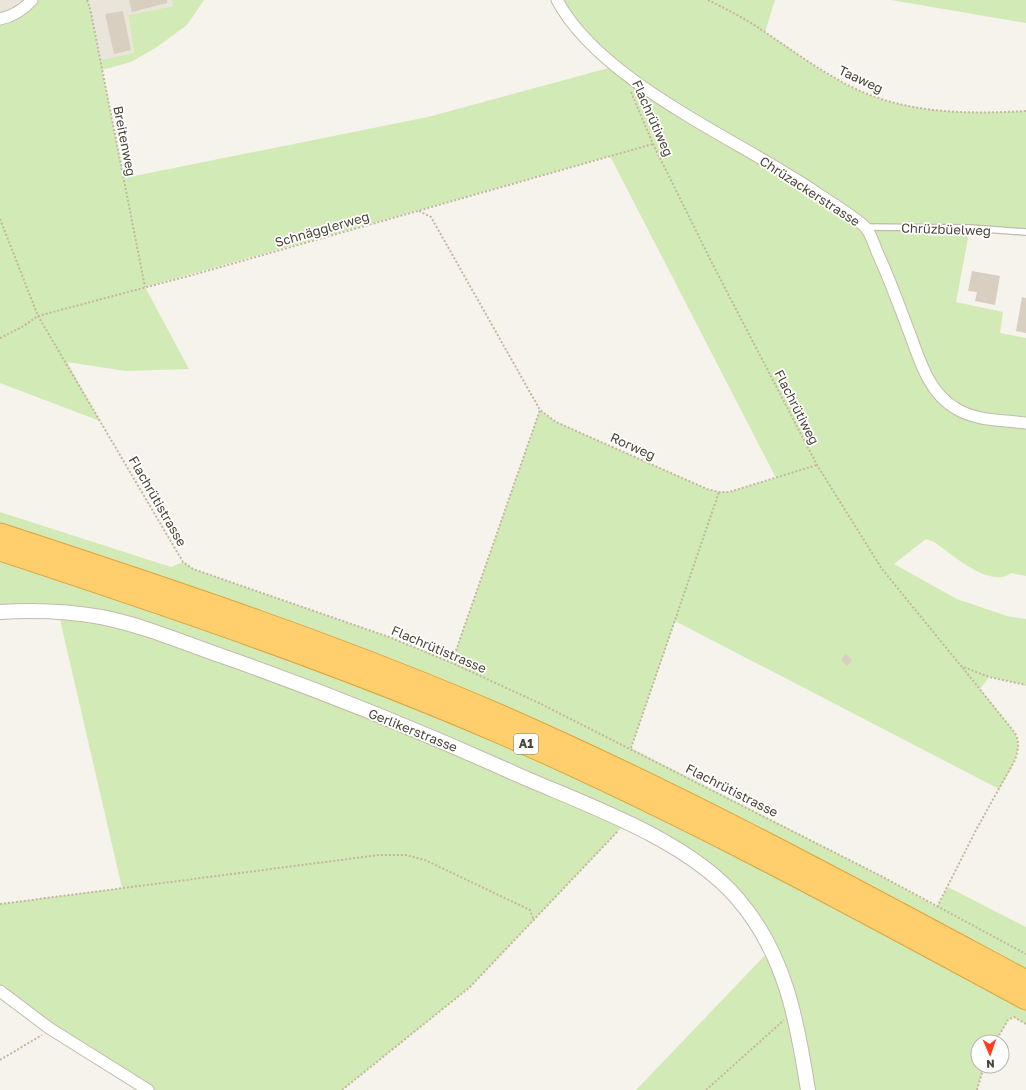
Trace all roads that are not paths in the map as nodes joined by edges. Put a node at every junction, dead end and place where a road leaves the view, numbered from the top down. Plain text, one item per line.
1 (32, 0) edge
2 (557, 0) edge
3 (0, 19) edge
4 (866, 227) junction
5 (1026, 232) edge
6 (1026, 423) edge
7 (0, 534) edge
8 (0, 550) edge
9 (0, 612) edge
10 (1026, 981) edge
11 (0, 991) edge
12 (1026, 999) edge
13 (148, 1090) edge
14 (808, 1090) edge

1 - 3 street
2 - 4 street, Chrüzackerstrasse
4 - 5 lane, Chrüzbüelweg
4 - 6 street, Chrüzackerstrasse
7 - 10 highway, A1
8 - 12 highway, A1
9 - 14 street, Gerlikerstrasse
11 - 13 street

